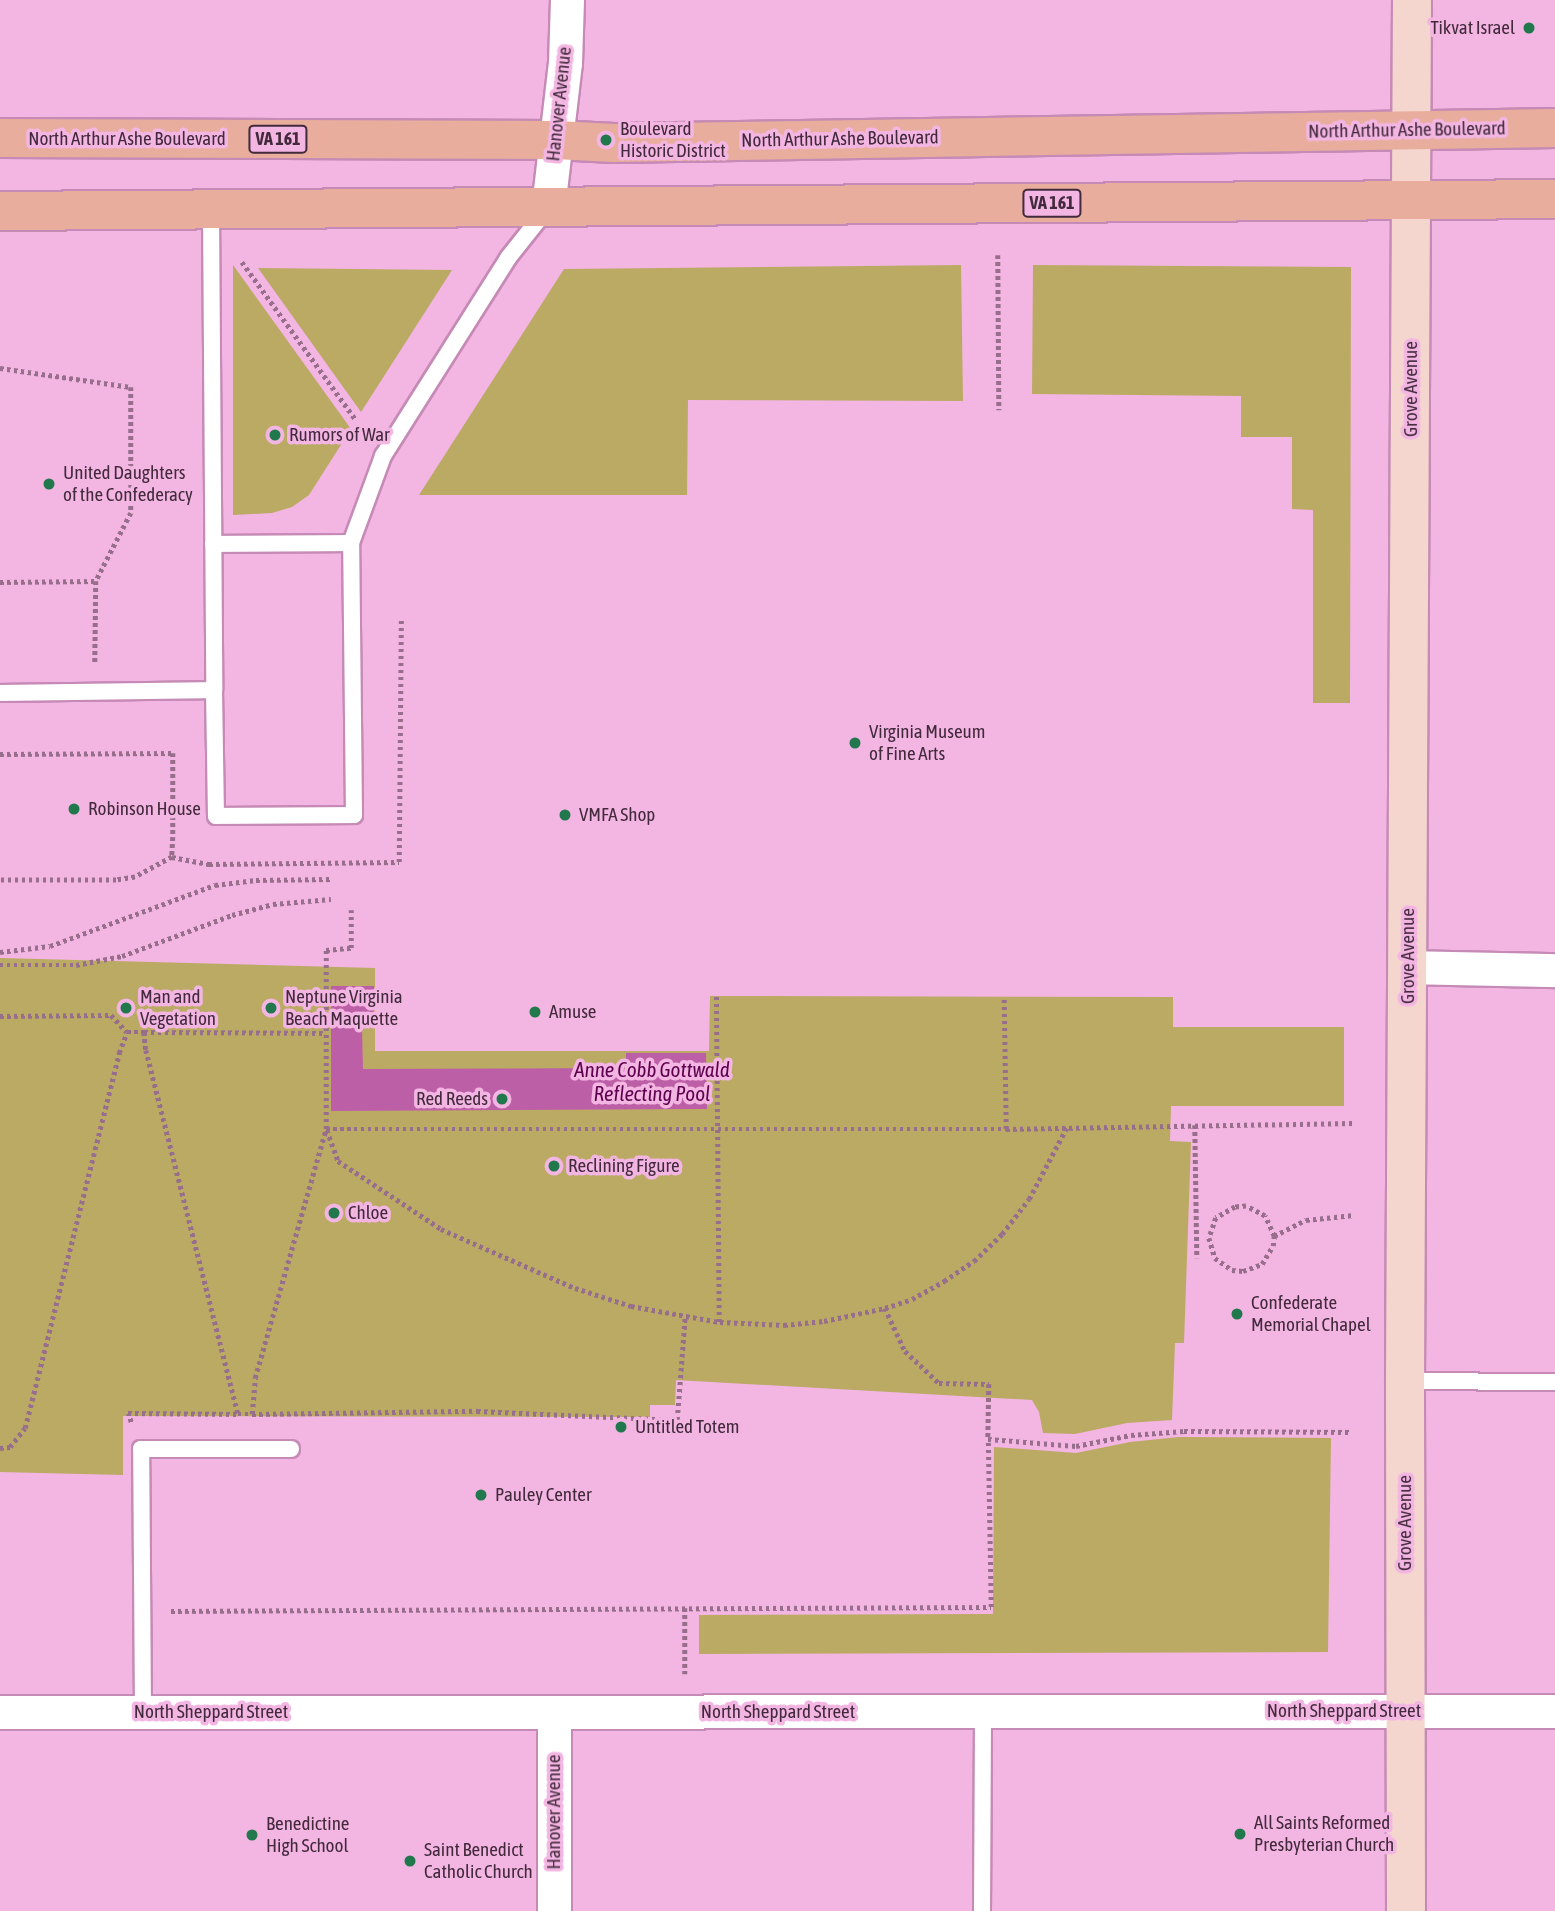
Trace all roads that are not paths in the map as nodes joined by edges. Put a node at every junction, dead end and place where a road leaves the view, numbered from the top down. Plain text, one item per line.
1 (566, 0) edge
2 (1412, 0) edge
3 (1555, 128) edge
4 (1412, 129) junction
5 (0, 138) edge
6 (555, 140) junction
7 (1555, 199) edge
8 (1412, 200) junction
9 (548, 207) junction
10 (211, 210) junction
11 (0, 211) edge
12 (351, 543) junction
13 (213, 544) junction
14 (214, 691) junction
15 (0, 692) edge
16 (1408, 967) junction
17 (1555, 970) edge
18 (1405, 1381) junction
19 (1555, 1382) edge
20 (291, 1449) dead end
21 (1406, 1711) junction
22 (1555, 1711) edge
23 (0, 1712) edge
24 (143, 1712) junction
25 (554, 1712) junction
26 (983, 1712) junction
27 (554, 1911) edge
28 (982, 1911) edge
29 (1406, 1911) edge

1 - 6 street, Hanover Avenue
2 - 4 main road, Grove Avenue
3 - 4 main road, North Arthur Ashe Boulevard / VA 161
4 - 6 main road, North Arthur Ashe Boulevard / VA 161
4 - 8 main road, Grove Avenue
5 - 6 main road, North Arthur Ashe Boulevard / VA 161
6 - 9 street, Hanover Avenue
7 - 8 main road, VA 161
8 - 9 main road, VA 161
8 - 16 main road, Grove Avenue
9 - 10 main road, VA 161
9 - 12 lane
10 - 11 main road, VA 161
10 - 13 lane
12 - 13 lane
12 - 14 lane
13 - 14 lane
14 - 15 lane
16 - 17 street
16 - 18 main road, Grove Avenue
18 - 19 lane
18 - 21 main road, Grove Avenue
20 - 24 lane
21 - 22 street, North Sheppard Street
21 - 26 street, North Sheppard Street
21 - 29 main road, Grove Avenue
23 - 24 street, North Sheppard Street
24 - 25 street, North Sheppard Street
25 - 26 street, North Sheppard Street
25 - 27 street, Hanover Avenue
26 - 28 lane

